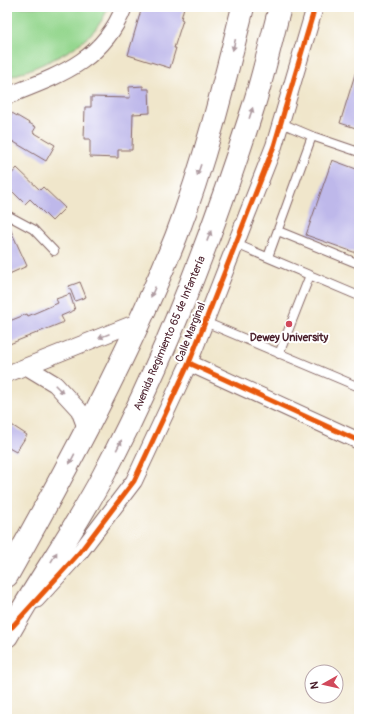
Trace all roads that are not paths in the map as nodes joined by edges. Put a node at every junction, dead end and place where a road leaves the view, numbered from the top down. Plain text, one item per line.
1 (124, 7) edge
2 (243, 7) edge
3 (280, 7) edge
4 (315, 7) edge
5 (7, 96) edge
6 (281, 123) junction
7 (312, 136) junction
8 (359, 152) edge
9 (7, 215) edge
10 (278, 231) junction
11 (236, 244) junction
12 (54, 251) dead end
13 (268, 257) junction
14 (359, 264) edge
15 (310, 275) junction
16 (359, 296) edge
17 (140, 321) junction
18 (205, 322) junction
19 (279, 354) junction
20 (189, 363) junction
21 (27, 367) junction
22 (7, 374) edge
23 (359, 387) edge
24 (86, 431) junction
25 (359, 441) edge
26 (7, 576) edge
27 (10, 632) edge

1 - 5 street
2 -> 17 main road
27 -> 3 main road, Avenida Regimiento 65 de Infantería
4 - 6 street, Calle Marginal
6 - 7 lane
6 - 11 street, Calle Marginal
7 - 8 lane
7 - 10 lane
9 - 12 lane
10 - 13 lane
10 - 14 lane
11 - 13 lane
11 - 18 street, Calle Marginal
13 - 15 lane
15 - 16 lane
15 - 19 lane
17 -> 21 street
17 - 24 main road
18 - 19 lane
18 - 20 street, Calle Marginal
19 - 23 lane
20 - 25 street
20 - 27 street, Calle Marginal
21 - 22 street
21 -> 24 street
24 -> 26 main road

